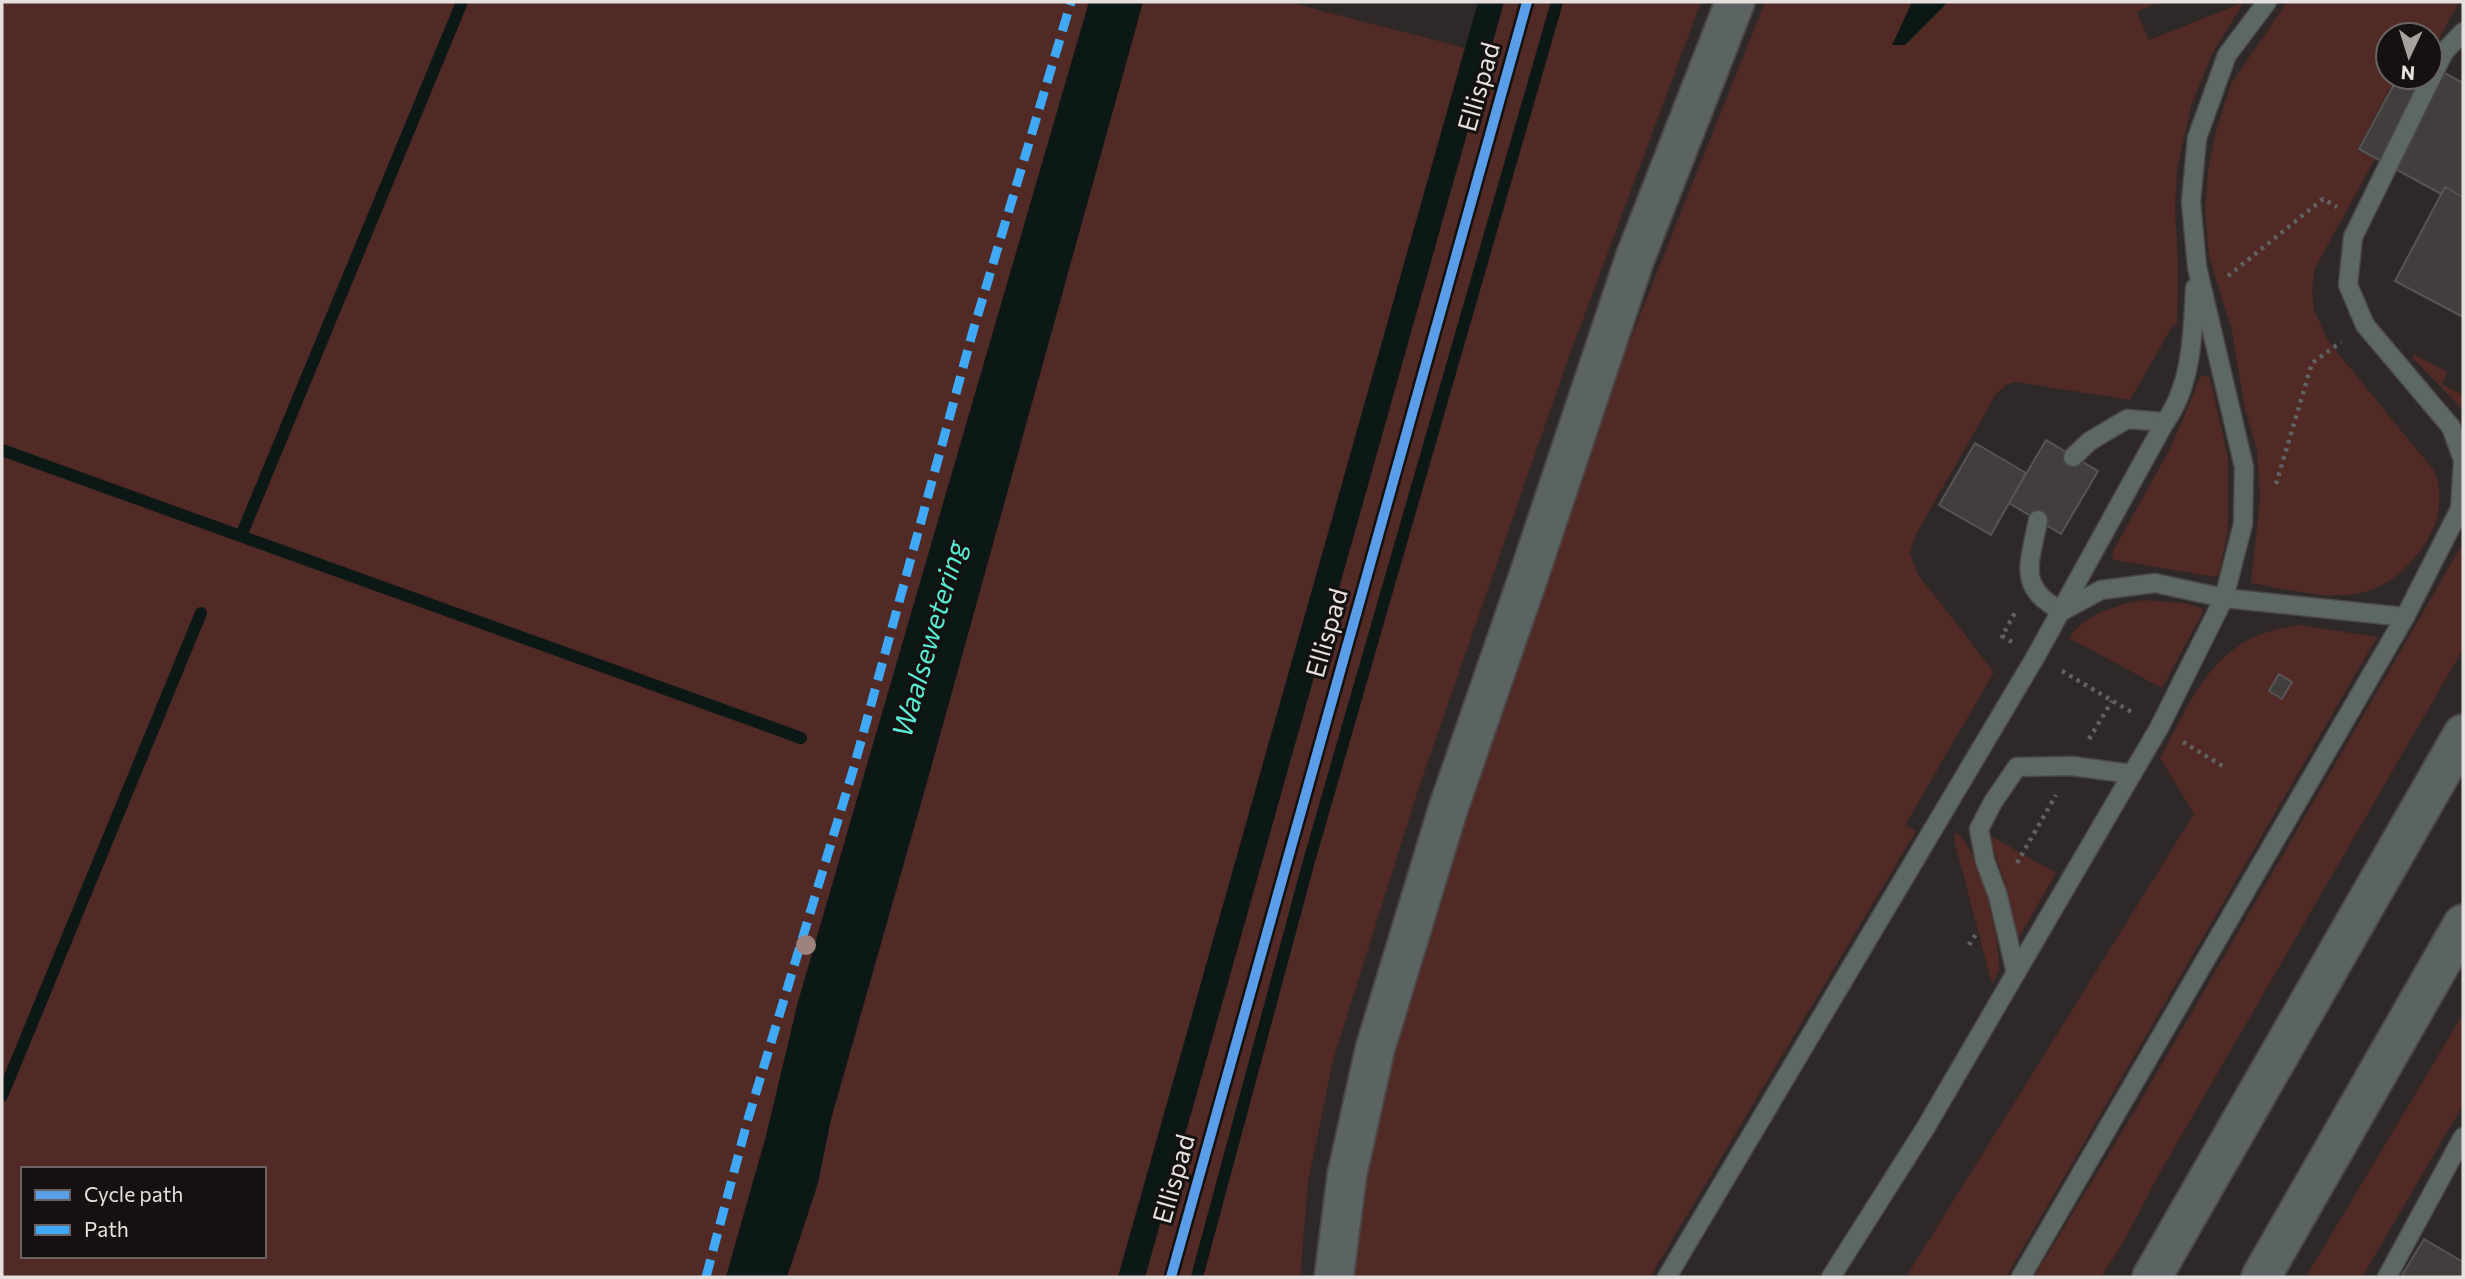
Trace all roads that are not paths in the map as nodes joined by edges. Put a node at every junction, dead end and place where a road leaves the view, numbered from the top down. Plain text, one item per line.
1 (1735, 2) edge
2 (2267, 2) edge
3 (2463, 32) edge
4 (2197, 267) junction
5 (2165, 422) junction
6 (2073, 457) dead end
7 (2463, 461) edge
8 (2462, 506) edge
9 (2038, 520) dead end
10 (2224, 598) junction
11 (2062, 611) junction
12 (2405, 617) junction
13 (2463, 734) edge
14 (2132, 774) junction
15 (2463, 923) edge
16 (2016, 973) junction
17 (2463, 1137) edge
18 (1334, 1277) edge
19 (1667, 1277) edge
20 (1831, 1277) edge
21 (2021, 1277) edge
22 (2152, 1277) edge
23 (2261, 1277) edge
24 (2388, 1277) edge

1 - 18 highway
2 - 4 lane
3 - 7 lane
4 - 5 lane
4 - 10 lane
5 - 6 lane
5 - 11 lane
7 - 8 lane
8 - 12 lane
9 - 11 lane
10 - 11 lane
10 - 12 lane
10 - 14 lane
11 - 19 lane
12 - 21 lane
13 - 22 highway
14 - 16 lane
14 - 16 lane
15 - 23 highway
16 - 20 lane
17 - 24 lane

